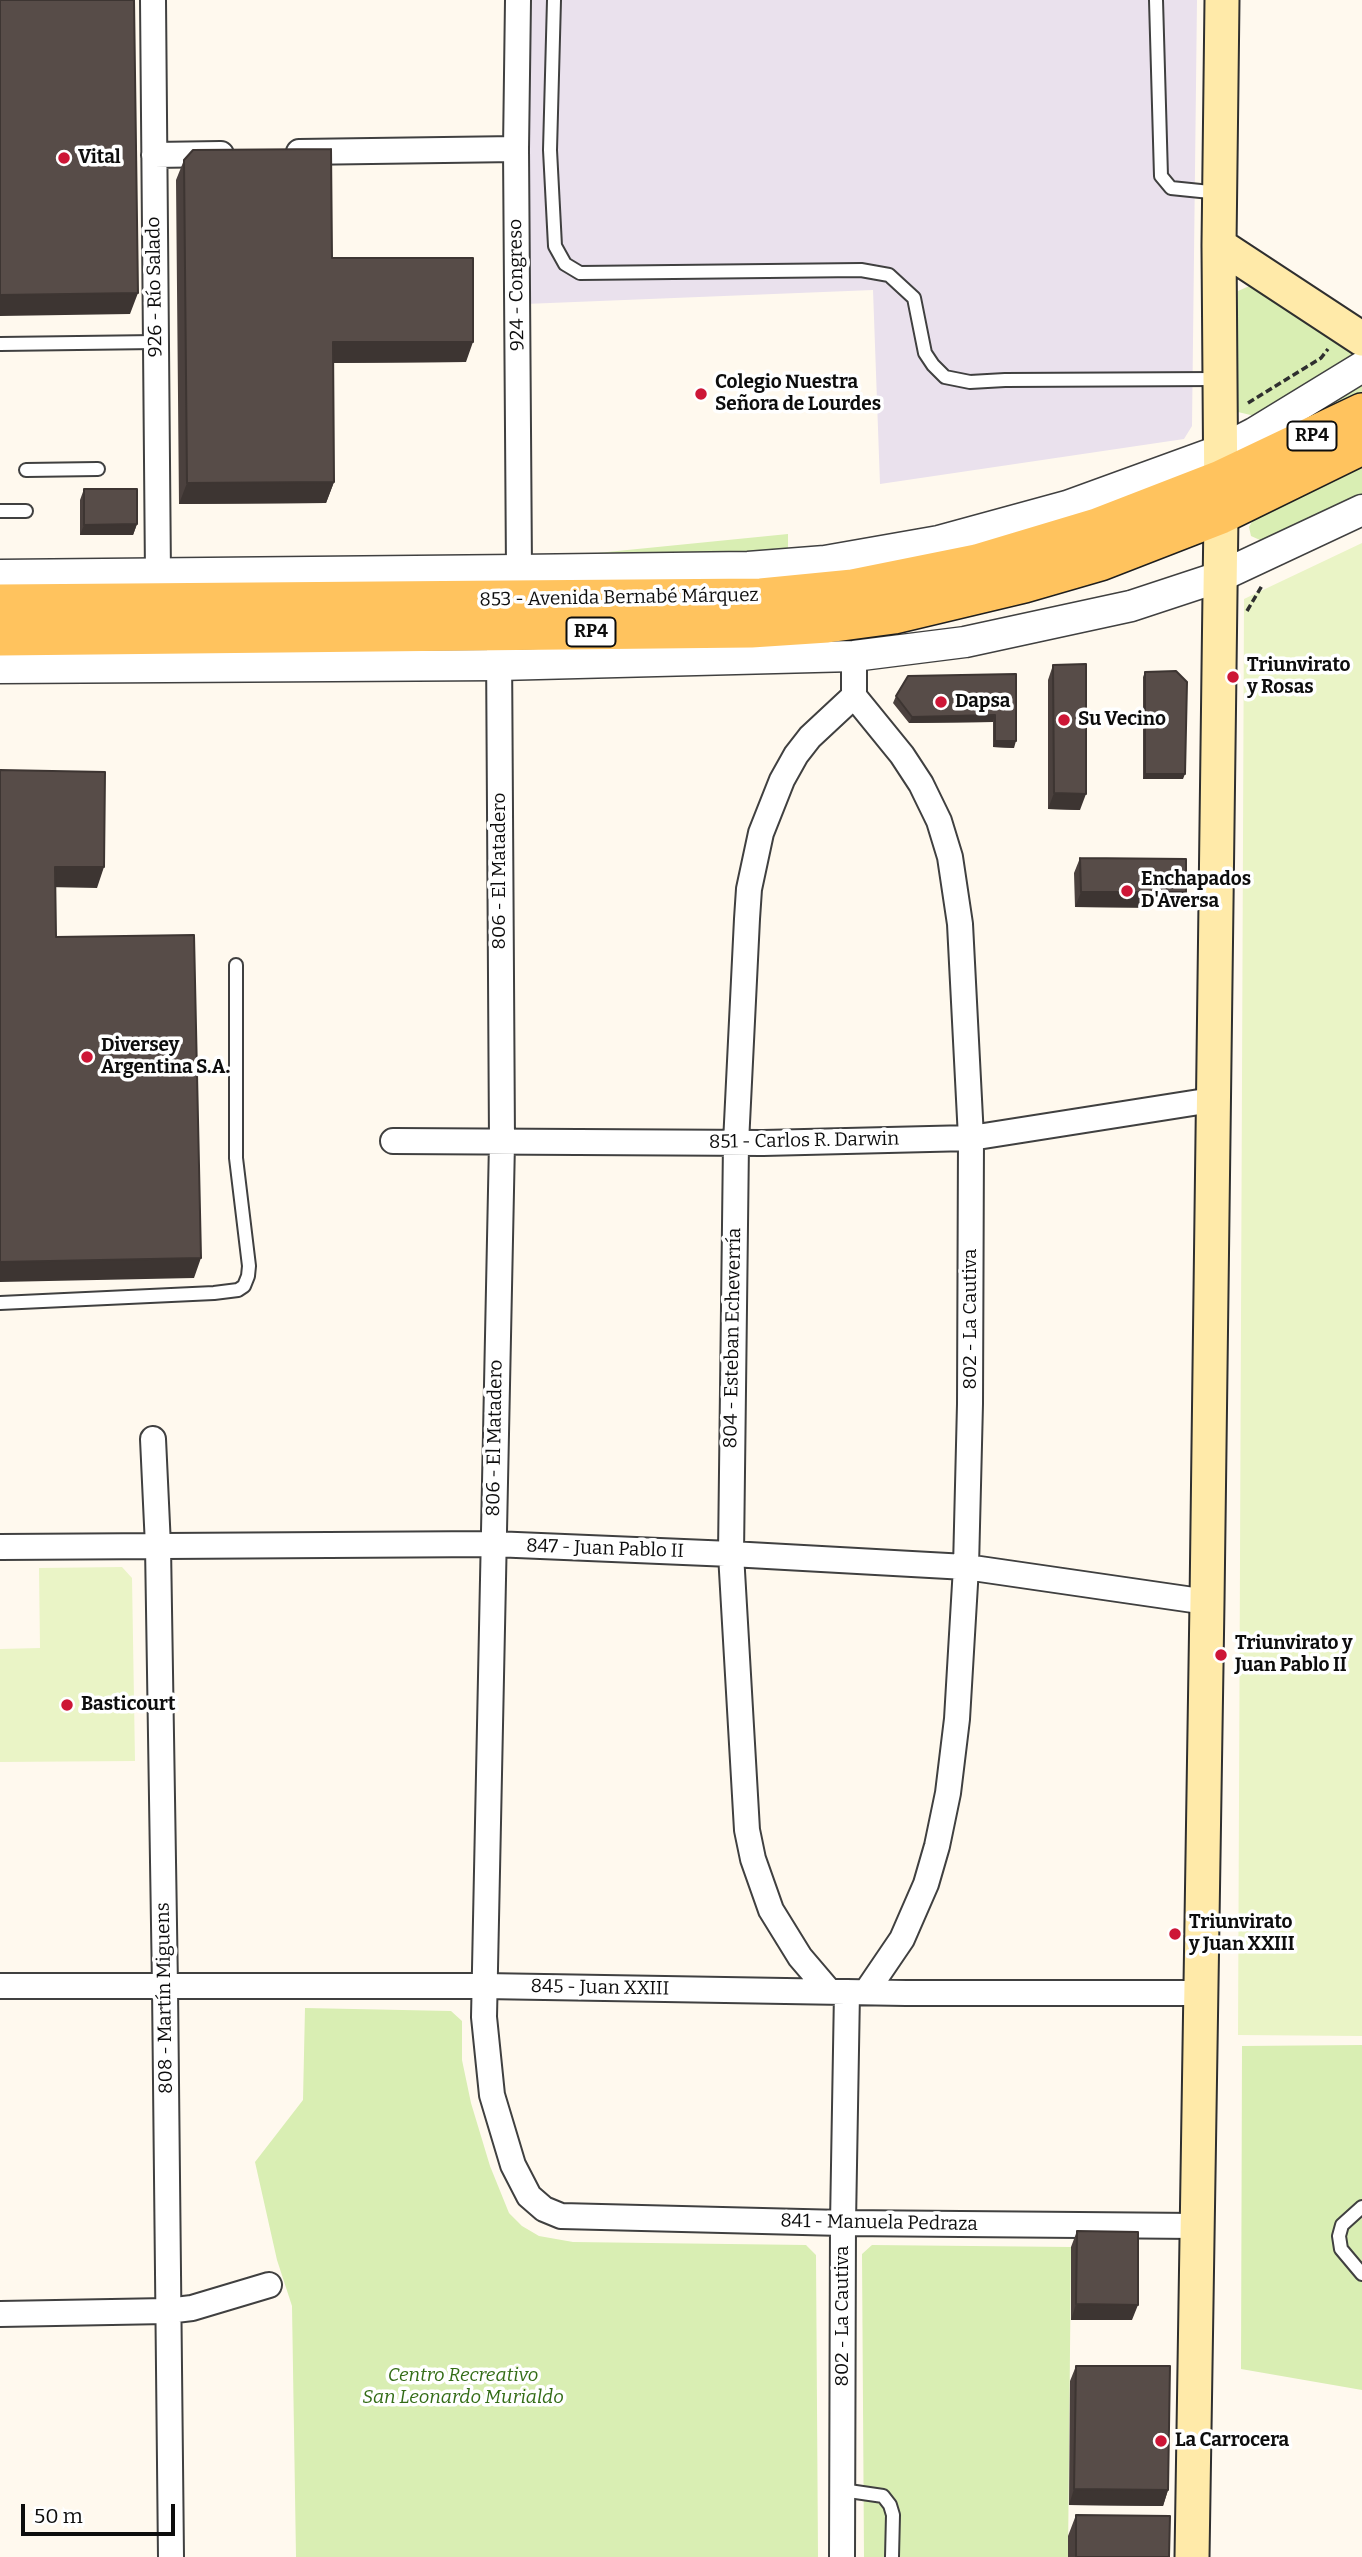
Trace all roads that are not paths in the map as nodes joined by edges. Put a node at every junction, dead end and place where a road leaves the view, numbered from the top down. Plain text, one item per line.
1 (153, 0) edge
2 (517, 0) edge
3 (554, 0) edge
4 (1156, 0) edge
5 (1222, 0) edge
6 (516, 149) junction
7 (238, 153) edge
8 (279, 153) edge
9 (154, 155) junction
10 (1220, 193) junction
11 (1219, 245) junction
12 (1352, 333) edge
13 (156, 342) junction
14 (0, 344) edge
15 (1362, 367) edge
16 (1221, 379) junction
17 (1362, 412) edge
18 (1362, 446) edge
19 (1221, 450) junction
20 (26, 470) dead end
21 (98, 470) dead end
22 (1362, 510) edge
23 (0, 511) edge
24 (26, 511) dead end
25 (1221, 515) junction
26 (519, 570) junction
27 (0, 575) edge
28 (158, 575) junction
29 (1219, 577) junction
30 (0, 603) edge
31 (0, 637) edge
32 (499, 649) junction
33 (854, 656) junction
34 (0, 668) edge
35 (854, 696) junction
36 (236, 965) dead end
37 (1212, 1100) junction
38 (971, 1138) junction
39 (393, 1141) dead end
40 (502, 1142) junction
41 (736, 1143) junction
42 (0, 1303) edge
43 (153, 1439) dead end
44 (493, 1544) junction
45 (158, 1546) junction
46 (0, 1547) edge
47 (731, 1554) junction
48 (967, 1567) junction
49 (1207, 1602) junction
50 (0, 1986) edge
51 (484, 1986) junction
52 (165, 1987) junction
53 (847, 1992) junction
54 (1200, 1993) junction
55 (1362, 2207) edge
56 (561, 2216) joint
57 (843, 2223) junction
58 (1197, 2227) junction
59 (1362, 2274) edge
60 (269, 2285) dead end
61 (167, 2311) junction
62 (0, 2314) edge
63 (842, 2490) junction
64 (171, 2557) edge
65 (842, 2557) edge
66 (892, 2557) edge
67 (1192, 2557) edge

1 - 9 street, 926 - Río Salado
2 - 6 street, 924 - Congreso
3 - 16 lane
4 - 10 lane
5 - 10 main road
6 - 8 street
6 - 26 street, 924 - Congreso
7 - 9 street
9 - 13 street, 926 - Río Salado
10 - 11 main road
11 - 12 main road
11 - 16 main road
13 - 14 lane
13 - 28 street, 926 - Río Salado
15 - 19 street
16 - 19 main road
17 - 19 main road, RP4
18 - 25 main road, RP4
19 - 25 main road
19 - 26 street, 853 - Avenida Bernabé Márquez
19 - 30 main road, 853 - Avenida Bernabé Márquez / RP4
20 - 21 lane
22 - 29 street, 853 - Avenida Bernabé Márquez
23 - 24 lane
25 - 29 main road
25 - 32 main road, 853 - Avenida Bernabé Márquez / RP4
26 - 28 street, 853 - Avenida Bernabé Márquez
27 - 28 street, 853 - Avenida Bernabé Márquez
29 - 33 street, 853 - Avenida Bernabé Márquez
29 - 37 main road
31 - 32 main road, 853 - Avenida Bernabé Márquez / RP4
32 - 33 street, 853 - Avenida Bernabé Márquez
32 - 34 street, 853 - Avenida Bernabé Márquez
32 - 40 street, 806 - El Matadero
33 - 35 street
35 - 38 street, 802 - La Cautiva
35 - 41 street, 804 - Esteban Echeverría
36 - 42 lane
37 - 38 street, 851 - Carlos R. Darwin
37 - 49 main road
38 - 41 street, 851 - Carlos R. Darwin
38 - 48 street, 802 - La Cautiva
39 - 40 street, 851 - Carlos R. Darwin
40 - 41 street, 851 - Carlos R. Darwin
40 - 44 street, 806 - El Matadero
41 - 47 street, 804 - Esteban Echeverría
43 - 45 street, 808 - Martín Miguens
44 - 45 street, 847 - Juan Pablo II
44 - 47 street, 847 - Juan Pablo II
44 - 51 street, 806 - El Matadero
45 - 46 street, 847 - Juan Pablo II
45 - 52 street, 808 - Martín Miguens
47 - 48 street, 847 - Juan Pablo II
47 - 53 street, 804 - Esteban Echeverría
48 - 49 street, 847 - Juan Pablo II
48 - 53 street, 802 - La Cautiva
49 - 54 main road
50 - 52 street, 845 - Juan XXIII
51 - 52 street, 845 - Juan XXIII
51 - 53 street, 845 - Juan XXIII
51 - 56 street, 806 - El Matadero
52 - 61 street, 808 - Martín Miguens
53 - 54 street, 845 - Juan XXIII
53 - 57 street, 802 - La Cautiva
54 - 58 main road
55 - 59 lane
56 - 57 street, 841 - Manuela Pedraza
57 - 58 street, 841 - Manuela Pedraza
57 - 63 street, 802 - La Cautiva
58 - 67 main road
60 - 61 street
61 - 62 street
61 - 64 street, 808 - Martín Miguens
63 - 65 street, 802 - La Cautiva
63 - 66 lane

